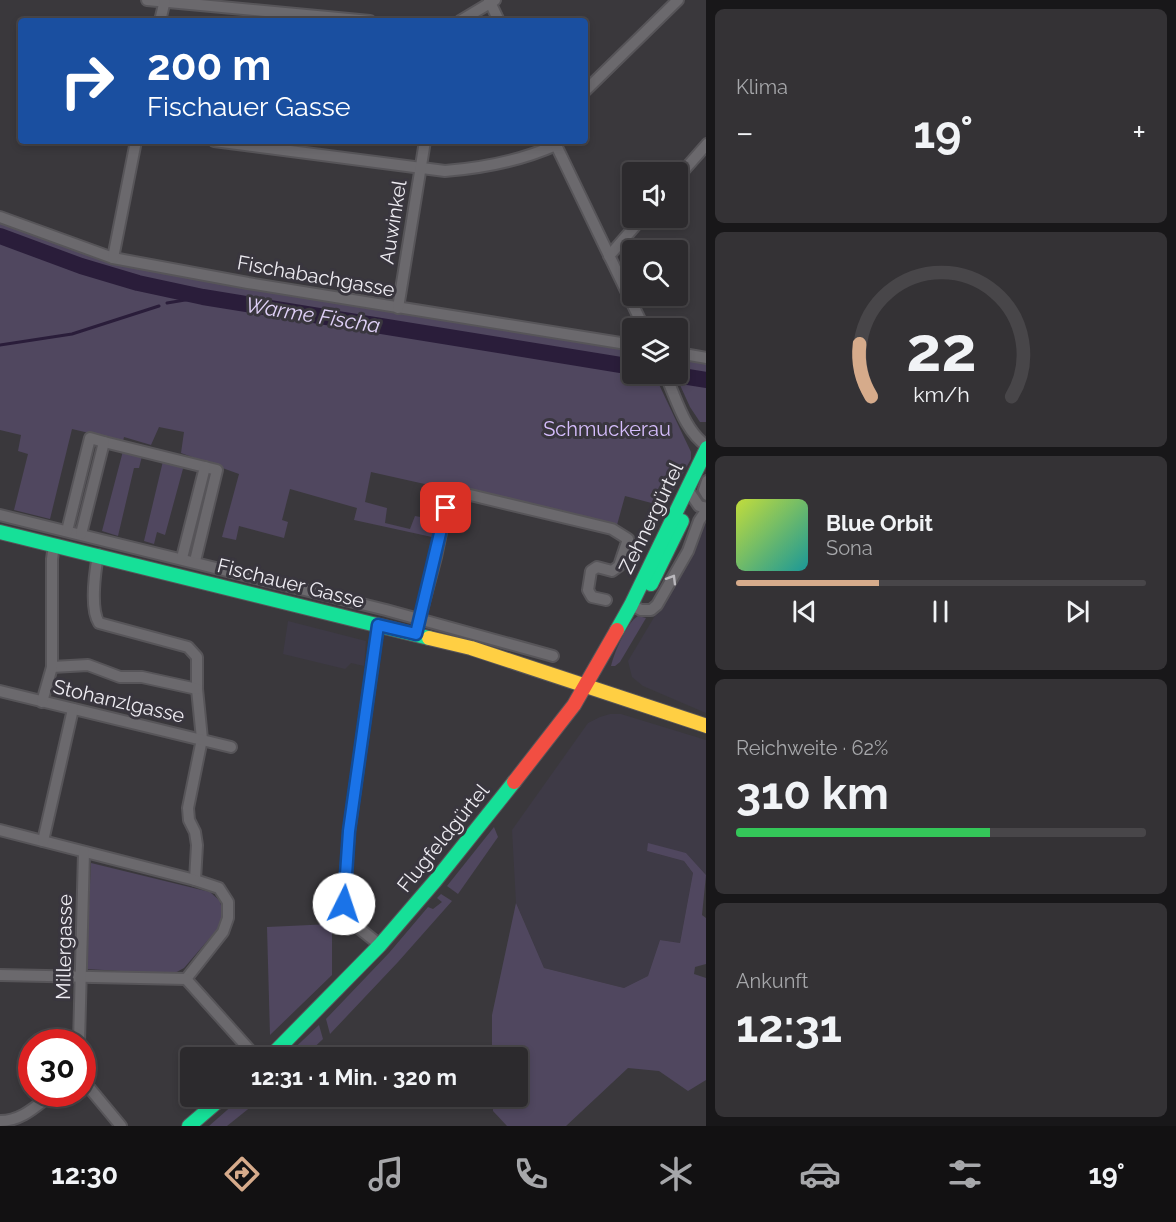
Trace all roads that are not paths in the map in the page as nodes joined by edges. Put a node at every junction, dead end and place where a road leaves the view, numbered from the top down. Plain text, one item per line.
1 (147, 0) edge
2 (288, 0) edge
3 (678, 0) edge
4 (164, 1) edge
5 (492, 1) edge
6 (285, 12) junction
7 (161, 18) edge
8 (342, 18) edge
9 (464, 18) edge
10 (498, 18) edge
11 (588, 88) edge
12 (135, 144) edge
13 (236, 144) edge
14 (423, 144) edge
15 (553, 144) edge
16 (555, 144) edge
17 (706, 144) edge
18 (688, 165) edge
19 (419, 169) junction
20 (0, 217) edge
21 (633, 228) edge
22 (609, 256) junction
23 (113, 258) junction
24 (398, 308) junction
25 (639, 318) edge
26 (622, 343) edge
27 (688, 355) edge
28 (706, 358) edge
29 (670, 384) edge
30 (104, 441) junction
31 (706, 447) edge
32 (706, 466) edge
33 (205, 467) junction
34 (706, 481) edge
35 (706, 495) edge
36 (696, 503) edge
37 (0, 515) edge
38 (67, 531) junction
39 (0, 532) edge
40 (81, 534) junction
41 (54, 545) junction
42 (98, 555) junction
43 (182, 558) junction
44 (195, 561) junction
45 (606, 600) dead end
46 (631, 605) junction
47 (420, 619) junction
48 (378, 625) junction
49 (416, 634) junction
50 (553, 656) dead end
51 (52, 667) junction
52 (586, 685) junction
53 (197, 689) junction
54 (0, 691) edge
55 (42, 702) junction
56 (73, 709) junction
57 (706, 726) edge
58 (202, 739) junction
59 (231, 747) dead end
60 (0, 831) edge
61 (43, 841) junction
62 (84, 852) junction
63 (195, 880) junction
64 (380, 945) junction
65 (0, 975) edge
66 (81, 976) junction
67 (186, 979) junction
68 (79, 1029) edge
69 (247, 1047) edge
70 (279, 1047) edge
71 (96, 1095) edge
72 (35, 1107) edge
73 (211, 1107) edge
74 (0, 1121) edge
75 (122, 1126) edge
76 (189, 1126) edge

1 - 4 street
2 - 6 street
3 - 11 street
4 - 6 street
4 - 7 street
5 - 9 street
5 - 10 street
6 - 8 street
12 - 23 street
13 - 19 street
14 - 19 street, Auwinkel
15 - 19 street
16 - 22 street
17 - 18 street
19 - 24 street, Auwinkel
20 - 23 street, Fischabachgasse
21 - 22 street
22 - 25 street
23 - 24 street, Fischabachgasse
24 - 26 street, Fischabachgasse
27 - 28 street
29 - 31 street
30 - 33 street
30 - 38 street
30 - 40 street
31 - 36 main road, Zehnergürtel
32 - 36 main road, Zehnergürtel
33 - 43 street
33 - 44 street
34 - 35 street
36 - 46 main road, Zehnergürtel
36 - 46 main road, Zehnergürtel
46 -> 36 street, Zehnergürtel
37 - 38 street
38 - 40 street
39 - 41 main road, Fischauer Gasse
40 - 43 street
41 - 42 main road, Fischauer Gasse
41 - 51 street
42 - 48 main road, Fischauer Gasse
42 - 53 street
43 - 44 street
44 - 47 street
45 - 47 street
46 - 52 main road, Zehnergürtel
47 - 49 street
47 - 50 street
48 - 49 main road, Fischauer Gasse
48 - 64 street
49 - 52 main road, Fischauer Gasse
51 - 53 street
51 - 55 street
52 - 57 main road, Fischauer Gasse
52 - 64 main road, Flugfeldgürtel
53 - 58 street
54 - 55 street, Stohanzlgasse
55 - 56 street, Stohanzlgasse
56 - 58 street, Stohanzlgasse
56 - 61 street
58 - 59 street, Stohanzlgasse
58 - 63 street
60 - 61 street
61 - 62 street
62 - 63 street
62 - 66 street, Millergasse
63 - 67 street
64 - 70 main road, Flugfeldgürtel
65 - 66 street
66 - 67 street
66 - 68 street, Millergasse
67 - 69 street
71 - 75 street
72 - 74 street
73 - 76 main road

